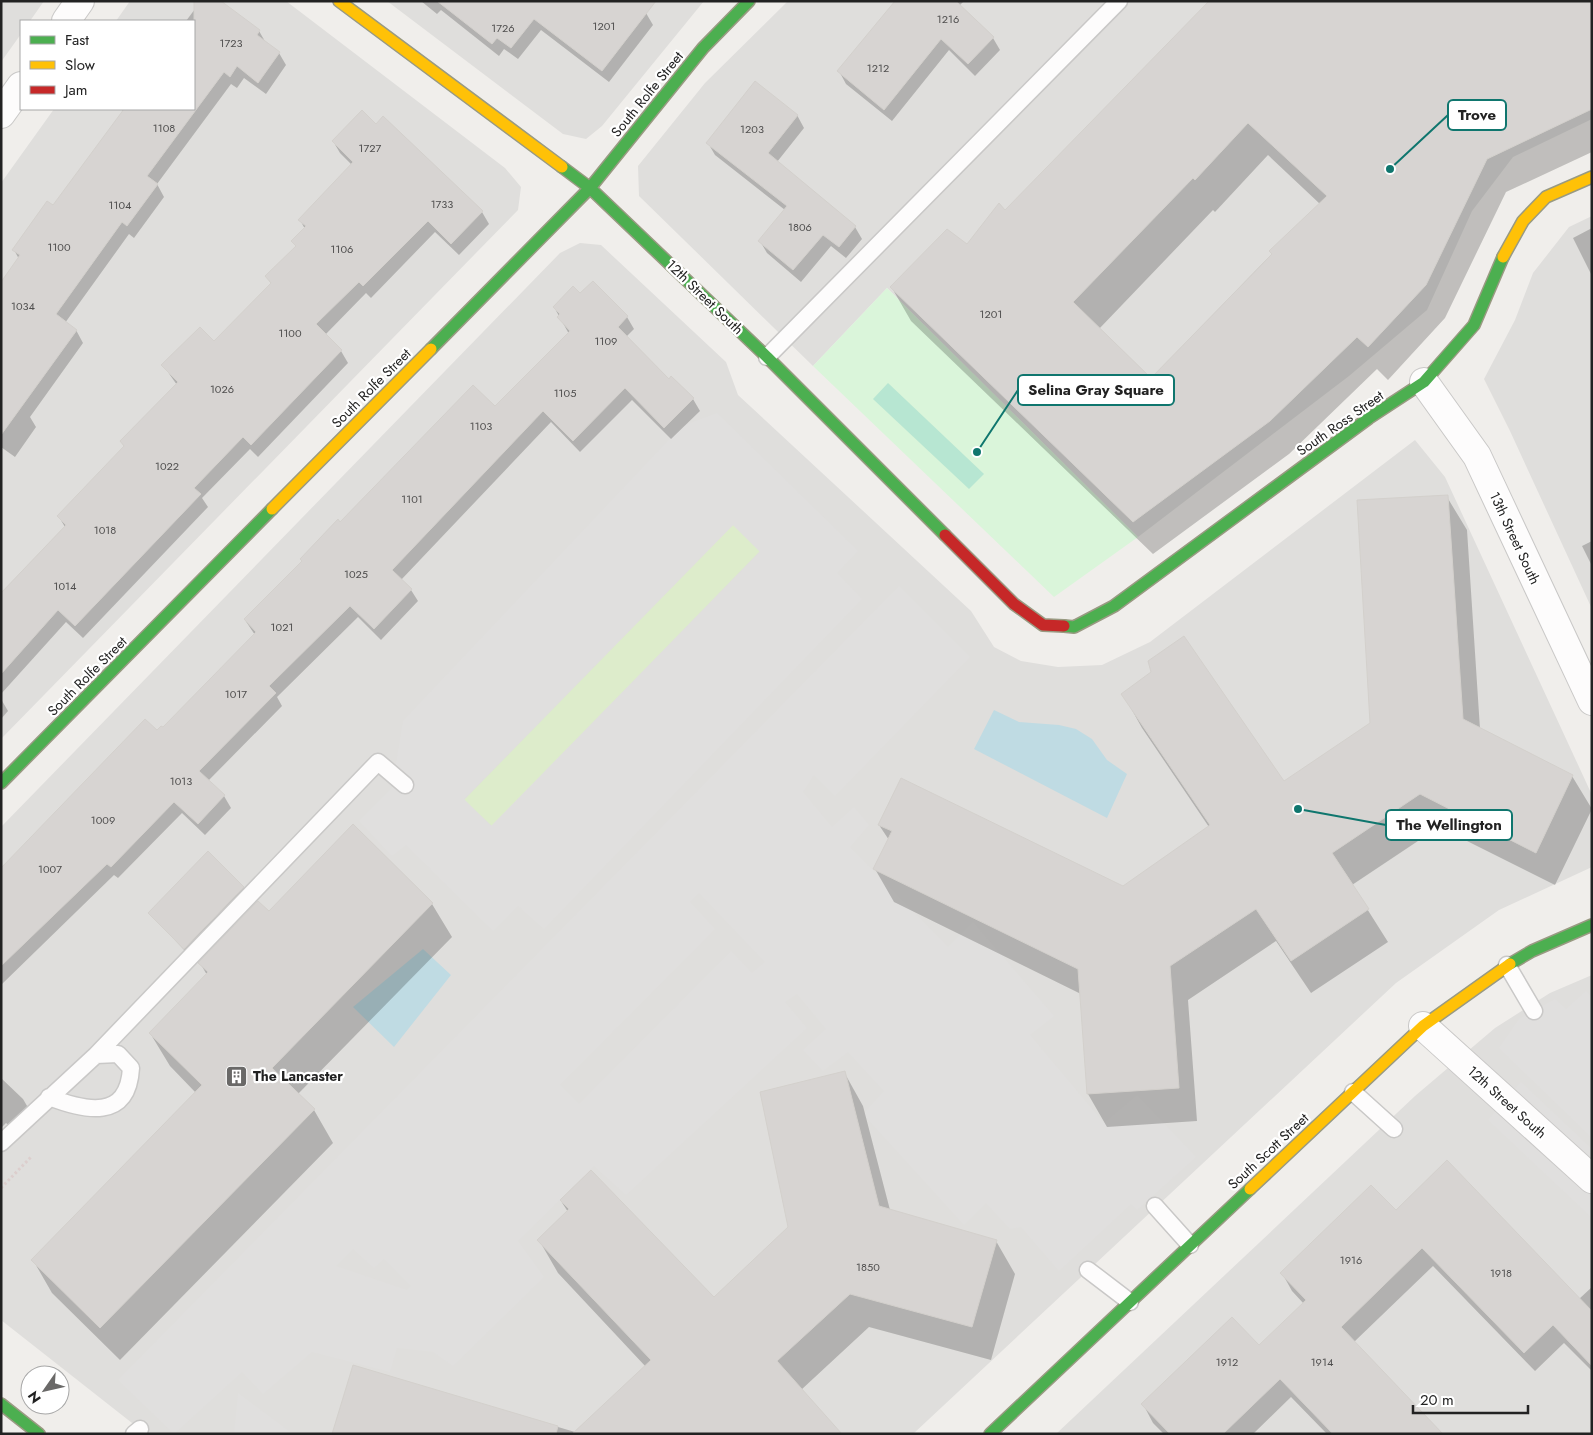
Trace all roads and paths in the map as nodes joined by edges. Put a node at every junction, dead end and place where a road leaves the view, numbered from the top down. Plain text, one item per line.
1 (80, 1) edge
2 (339, 1) edge
3 (749, 1) edge
4 (1119, 1) edge
5 (67, 20) edge
6 (20, 87) edge
7 (1, 114) edge
8 (1592, 177) edge
9 (590, 188) junction
10 (767, 357) junction
11 (1424, 382) junction
12 (1043, 625) joint
13 (1592, 701) edge
14 (1, 783) edge
15 (405, 785) dead end
16 (1592, 924) edge
17 (1506, 965) junction
18 (1534, 1011) dead end
19 (1423, 1026) junction
20 (96, 1055) junction
21 (1353, 1092) junction
22 (48, 1098) junction
23 (1394, 1129) dead end
24 (1, 1143) edge
25 (1592, 1179) edge
26 (1155, 1206) dead end
27 (1190, 1245) junction
28 (1088, 1270) dead end
29 (1130, 1302) junction
30 (1, 1404) edge
31 (1001, 1430) edge
32 (39, 1434) edge

1 - 5 street
2 - 9 street, 12th Street South
3 - 9 street, South Rolfe Street
4 - 10 lane
6 - 7 street
8 - 11 street, South Ross Street
9 - 10 street, 12th Street South
9 - 14 street, South Rolfe Street
10 - 12 street, 12th Street South
11 - 12 street, South Ross Street
11 - 13 street, 13th Street South
15 - 20 lane
16 - 17 street, South Scott Street
17 - 18 lane
17 - 19 street, South Scott Street
19 - 21 street, South Scott Street
19 - 25 street, 12th Street South
20 - 22 lane
20 - 22 lane
21 - 23 lane
21 - 27 street, South Scott Street
22 - 24 lane
26 - 27 lane
27 - 29 street, South Scott Street
28 - 29 lane
29 - 31 street, South Scott Street
30 - 32 street

